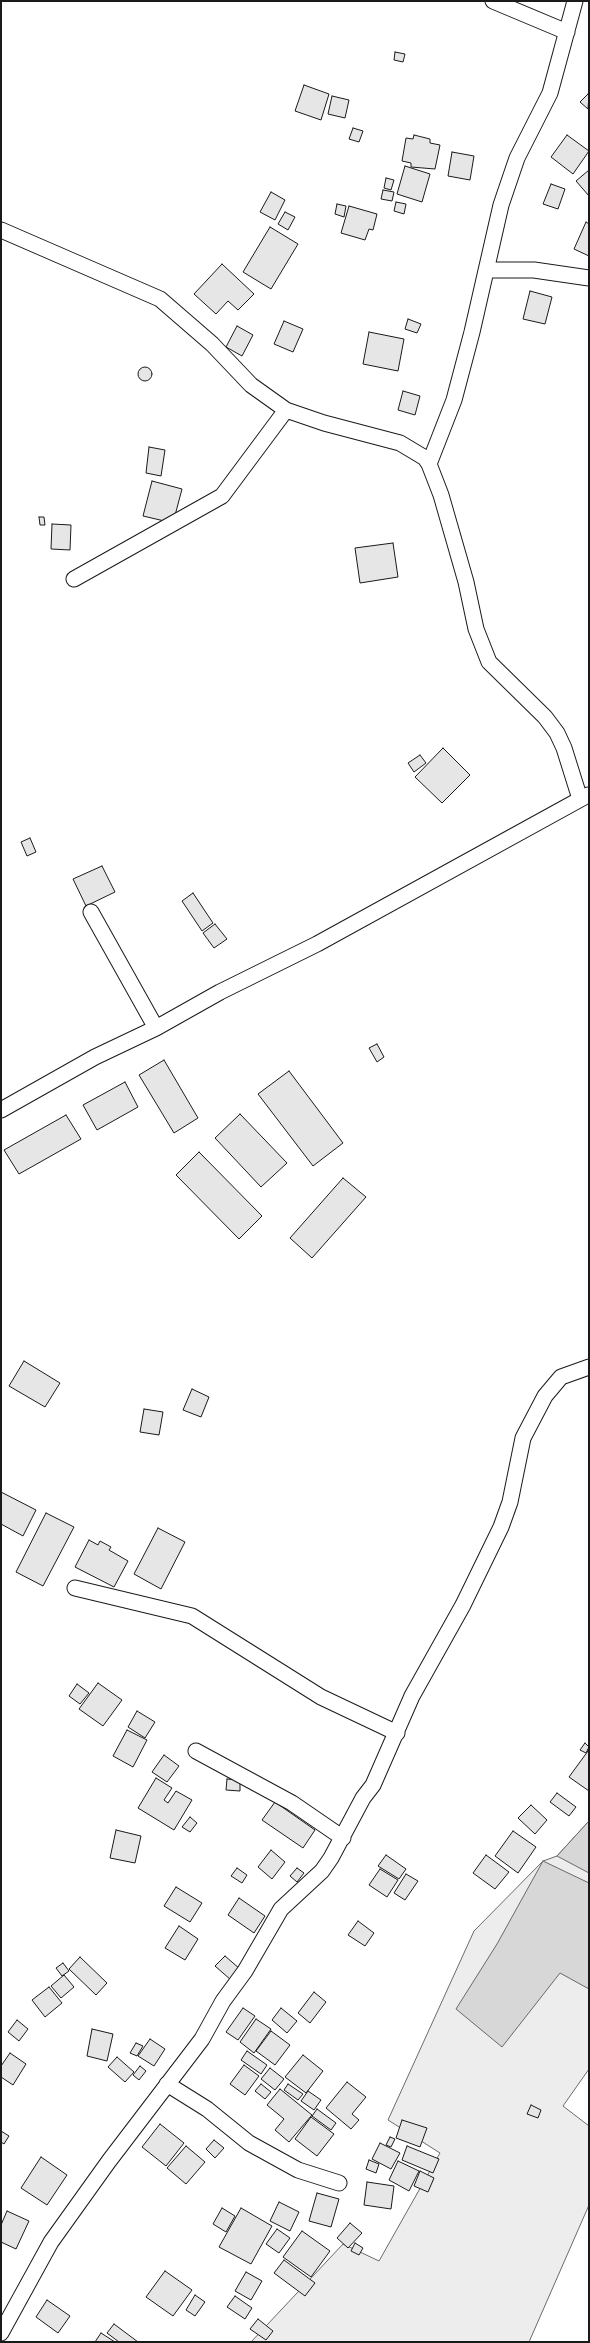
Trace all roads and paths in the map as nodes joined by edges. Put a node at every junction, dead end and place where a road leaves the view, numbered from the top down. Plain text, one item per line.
1 (493, 1) edge
2 (575, 1) edge
3 (567, 32) junction
4 (1, 230) edge
5 (487, 270) junction
6 (589, 278) edge
7 (286, 410) junction
8 (429, 464) junction
9 (74, 579) dead end
10 (584, 796) edge
11 (91, 912) dead end
12 (156, 1028) junction
13 (1, 1110) edge
14 (589, 1367) edge
15 (75, 1588) dead end
16 (397, 1733) junction
17 (196, 1751) dead end
18 (343, 1838) junction
19 (167, 2084) junction
20 (339, 2182) dead end
21 (1, 2333) edge

1 - 3 street
2 - 3 street
3 - 5 street
4 - 7 street
5 - 6 street
5 - 8 street
7 - 8 street
7 - 9 street
8 - 10 street
10 - 12 street
11 - 12 street
12 - 13 street
14 - 16 street
15 - 16 street
16 - 18 street
17 - 18 street
18 - 19 street
19 - 20 street
19 - 21 street

